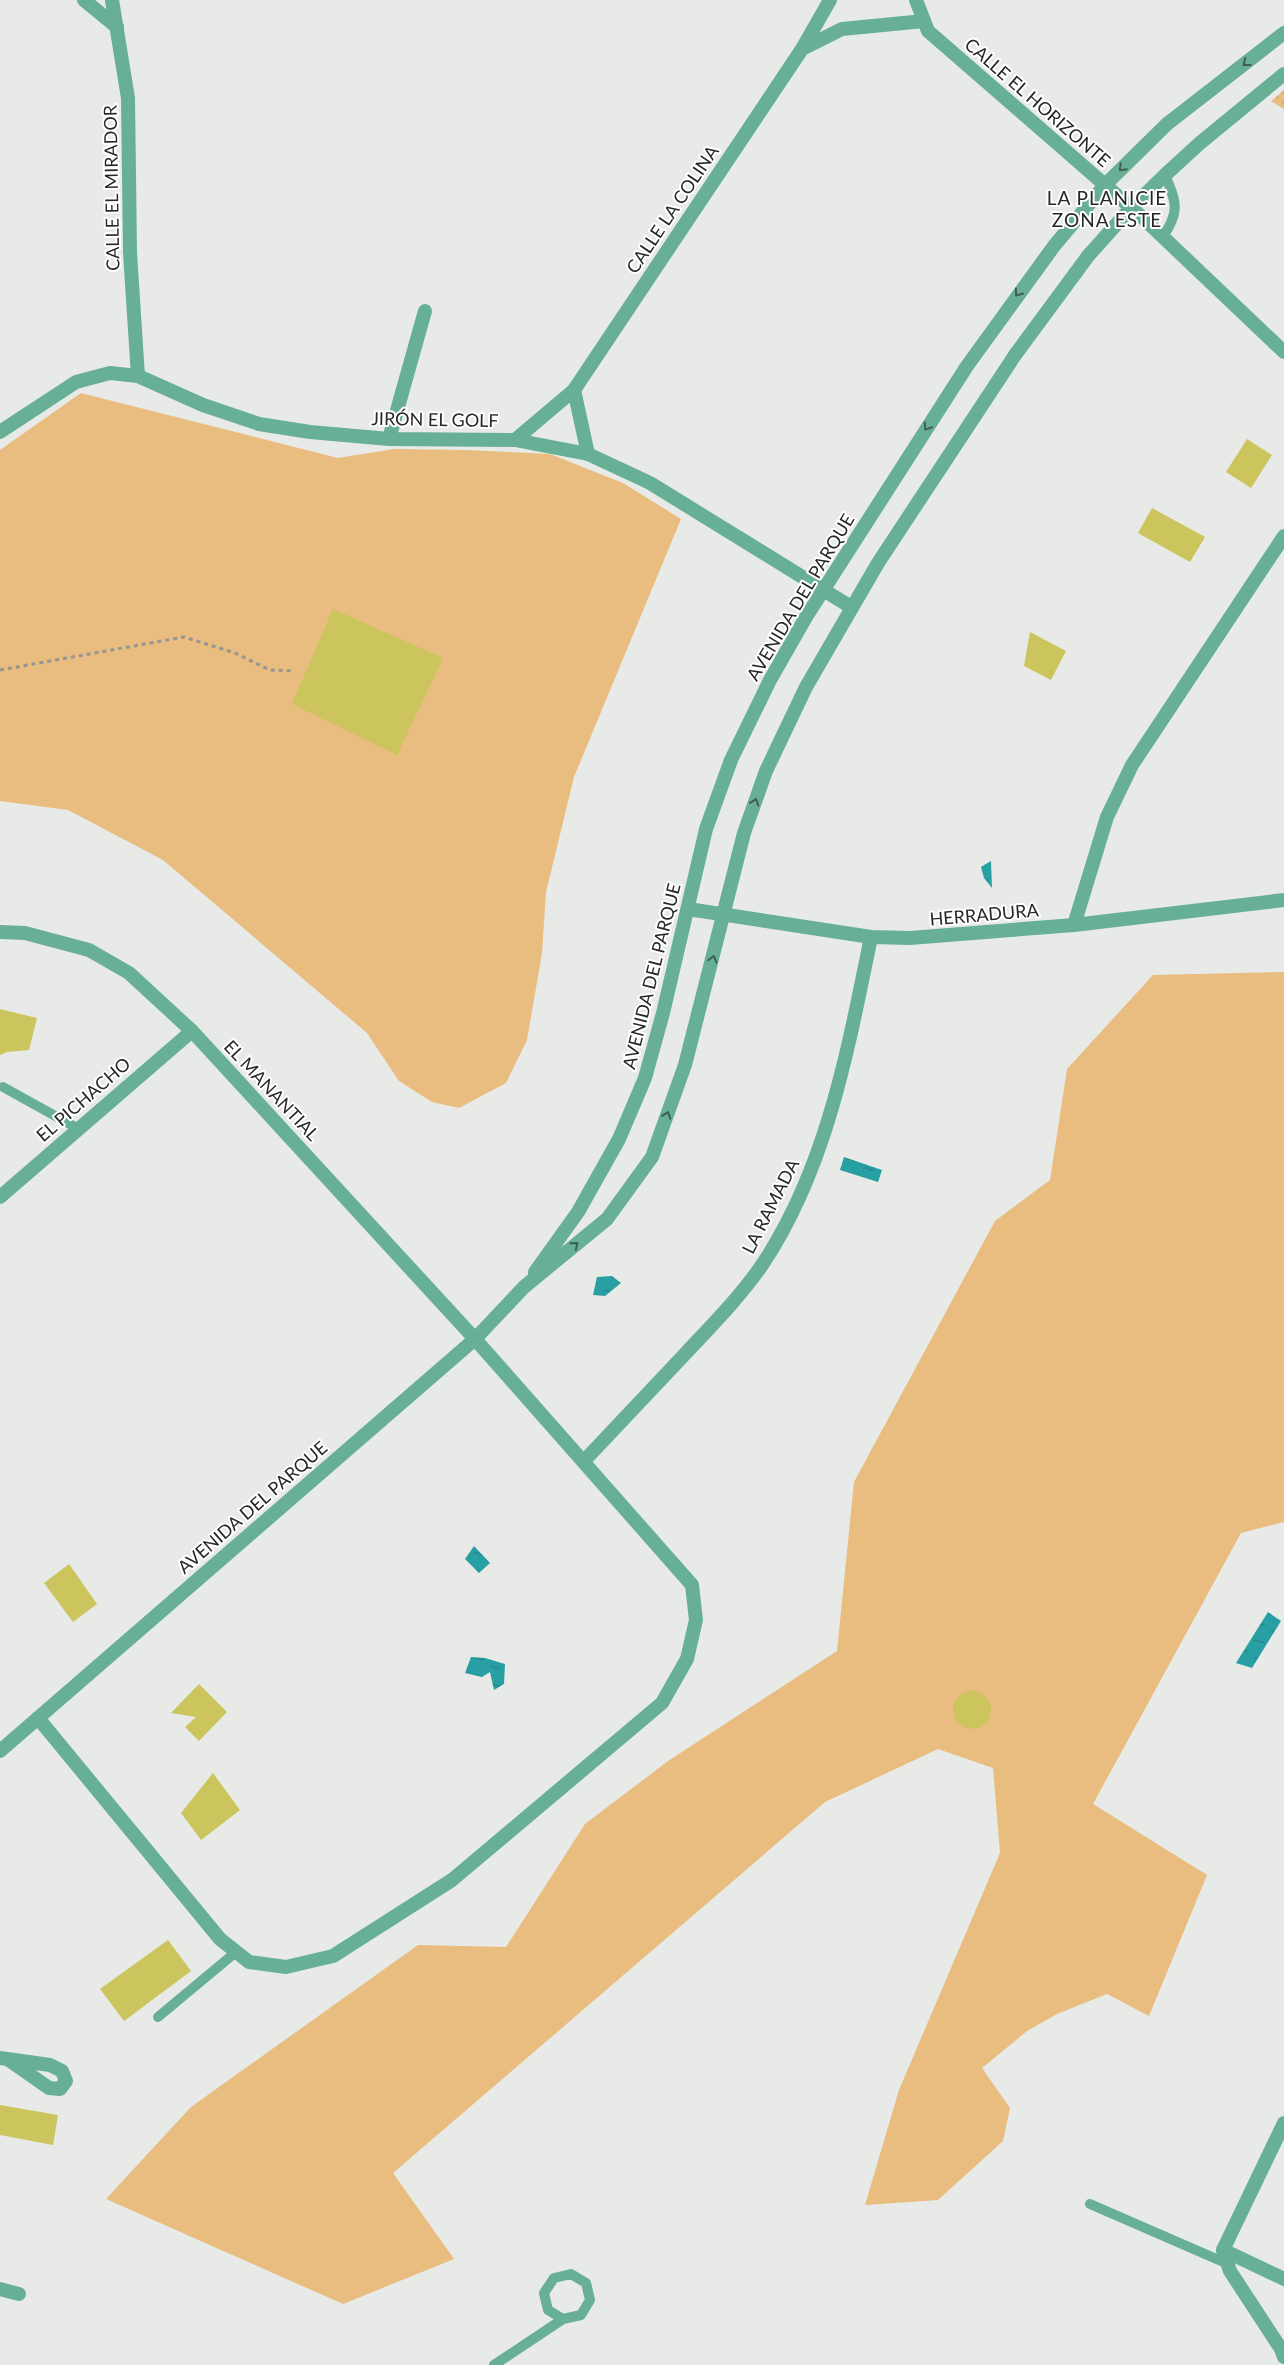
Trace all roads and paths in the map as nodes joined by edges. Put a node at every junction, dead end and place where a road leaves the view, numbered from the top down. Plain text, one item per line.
1 (84, 0) edge
2 (112, 0) edge
3 (830, 0) edge
4 (916, 0) edge
5 (924, 20) junction
6 (117, 27) junction
7 (1284, 33) edge
8 (802, 49) junction
9 (1284, 74) edge
10 (1165, 175) junction
11 (1105, 186) junction
12 (1131, 208) junction
13 (1162, 238) junction
14 (425, 311) dead end
15 (1284, 352) edge
16 (138, 376) junction
17 (574, 390) junction
18 (0, 432) edge
19 (390, 439) junction
20 (515, 440) junction
21 (588, 454) junction
22 (1284, 536) edge
23 (823, 590) junction
24 (851, 607) junction
25 (0, 670) edge
26 (294, 671) dead end
27 (1284, 900) edge
28 (688, 909) junction
29 (724, 914) junction
30 (1074, 925) junction
31 (0, 932) edge
32 (871, 937) junction
33 (192, 1030) junction
34 (3, 1087) dead end
35 (77, 1128) junction
36 (0, 1197) edge
37 (524, 1287) junction
38 (475, 1338) junction
39 (584, 1461) junction
40 (38, 1718) junction
41 (0, 1751) edge
42 (236, 1952) junction
43 (158, 2017) dead end
44 (1284, 2123) edge
45 (1090, 2204) dead end
46 (1223, 2250) junction
47 (1228, 2264) junction
48 (1284, 2279) edge
49 (0, 2289) edge
50 (19, 2294) dead end
51 (563, 2319) junction
52 (1284, 2357) edge
53 (494, 2365) edge

1 - 6 street
2 - 6 street, CALLE EL MIRADOR
3 - 8 street, CALLE LA COLINA
4 - 5 street
5 - 8 street, CALLE LA COLINA
5 - 11 street, CALLE EL HORIZONTE
6 - 16 street, CALLE EL MIRADOR
7 -> 11 street, AVENIDA DEL PARQUE
8 - 17 street, CALLE LA COLINA
9 - 10 street, AVENIDA DEL PARQUE
10 - 12 street, AVENIDA DEL PARQUE
10 - 13 lane
11 - 12 street, CALLE EL HORIZONTE
11 -> 23 street, AVENIDA DEL PARQUE
12 - 13 street, CALLE EL HORIZONTE
12 - 24 street, AVENIDA DEL PARQUE
13 - 15 street, CALLE EL HORIZONTE
14 - 19 street
16 - 18 street, JIRÓN EL GOLF
16 - 19 street, JIRÓN EL GOLF
17 - 20 street, CALLE LA COLINA
17 - 21 street
19 - 20 street, JIRÓN EL GOLF
20 - 21 street, JIRÓN EL GOLF
21 - 23 street, JIRÓN EL GOLF
22 - 30 street
23 - 24 street, JIRÓN EL GOLF
23 - 28 street, AVENIDA DEL PARQUE
29 -> 24 street, AVENIDA DEL PARQUE
25 - 26 path
27 - 30 street, HERRADURA
28 - 29 street, HERRADURA
28 - 37 street, AVENIDA DEL PARQUE
29 - 32 street, HERRADURA
37 -> 29 street, AVENIDA DEL PARQUE
30 - 32 street, HERRADURA
31 - 33 street, EL MANANTIAL
32 - 39 street, LA RAMADA
33 - 35 street, EL PICHACHO
33 - 38 street, EL MANANTIAL
34 - 35 lane
35 - 36 street, EL PICHACHO
37 - 38 street, AVENIDA DEL PARQUE
38 - 39 street, EL MANANTIAL
38 - 40 street, AVENIDA DEL PARQUE
39 - 42 street, EL MANANTIAL
40 - 41 street, AVENIDA DEL PARQUE
40 - 42 street, EL MANANTIAL
42 - 43 lane
44 - 46 street
45 - 47 lane
46 - 47 street
46 - 48 street
47 - 52 street
49 - 50 street
51 - 51 lane
51 - 53 lane

